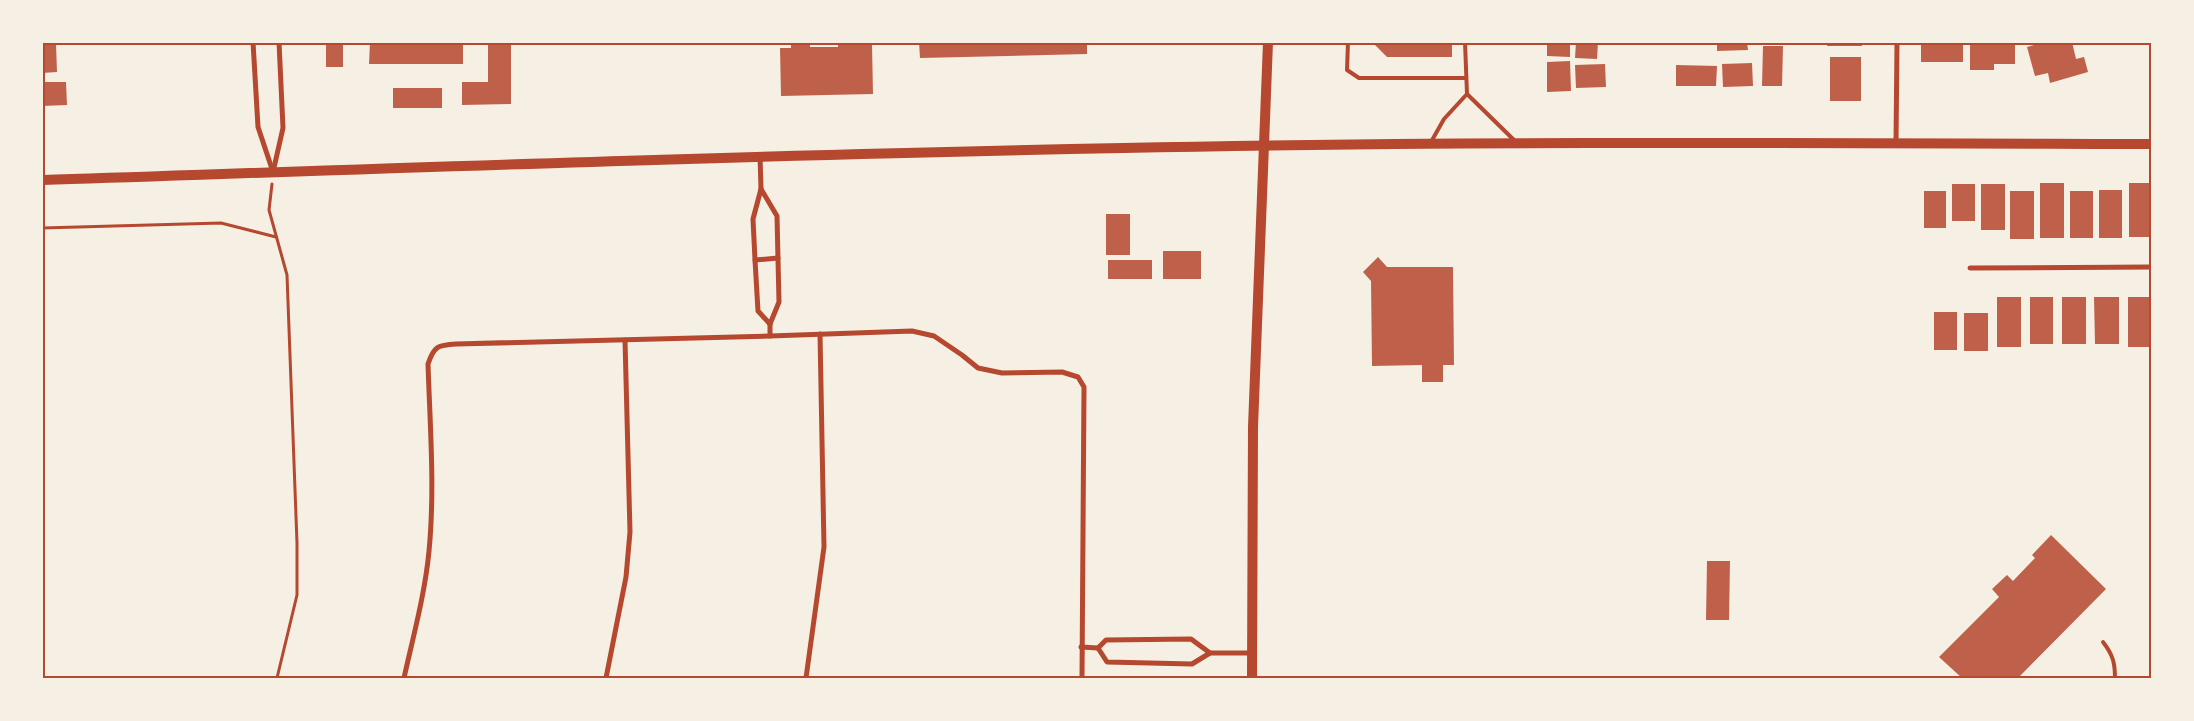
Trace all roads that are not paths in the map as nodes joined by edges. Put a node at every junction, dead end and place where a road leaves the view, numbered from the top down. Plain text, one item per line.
1 (253, 42) edge
2 (279, 42) edge
3 (1268, 42) edge
4 (1348, 42) edge
5 (1465, 42) edge
6 (1897, 42) edge
7 (1466, 78) junction
8 (1467, 94) junction
9 (1517, 143) junction
10 (1896, 143) junction
11 (2152, 144) edge
12 (1429, 145) junction
13 (1264, 146) junction
14 (760, 156) junction
15 (273, 172) junction
16 (42, 180) edge
17 (761, 189) junction
18 (778, 258) junction
19 (755, 260) junction
20 (2152, 267) edge
21 (1970, 268) dead end
22 (770, 324) junction
23 (820, 334) junction
24 (770, 336) junction
25 (625, 340) junction
26 (2103, 642) dead end
27 (1081, 647) junction
28 (1098, 648) junction
29 (1210, 653) junction
30 (1252, 653) junction
31 (404, 678) edge
32 (606, 678) edge
33 (806, 678) edge
34 (1082, 678) edge
35 (1252, 678) edge
36 (2115, 678) edge

1 - 15 street
2 - 15 street
3 - 13 main road
4 - 7 lane
5 - 7 lane
6 - 10 street
7 - 8 lane
8 - 9 lane
8 - 12 lane
9 - 10 main road
9 - 12 main road
10 - 11 main road
12 - 13 main road
13 - 14 main road
13 - 30 main road
14 - 15 main road
14 - 17 street
15 - 16 main road
17 - 18 street
17 - 19 street
18 - 19 street
18 - 22 street
19 - 22 street
20 - 21 street
22 - 24 street
23 - 24 street
23 - 27 street
23 - 33 street
24 - 25 street
25 - 31 street
25 - 32 street
26 - 36 lane
27 - 28 street
27 - 34 street
28 - 29 street
28 - 29 street
29 - 30 street
30 - 35 main road

